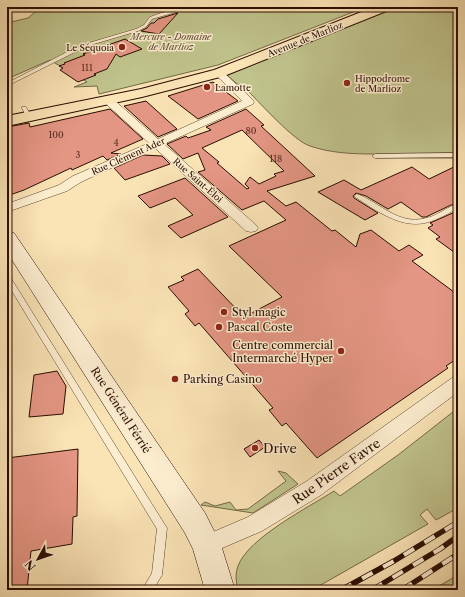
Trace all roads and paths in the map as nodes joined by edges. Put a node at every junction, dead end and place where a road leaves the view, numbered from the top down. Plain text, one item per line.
1 (192, 7) edge
2 (202, 7) edge
3 (230, 7) edge
4 (385, 7) edge
5 (374, 9) edge
6 (239, 66) junction
7 (219, 73) junction
8 (202, 77) junction
9 (7, 86) edge
10 (103, 100) junction
11 (7, 110) edge
12 (24, 113) junction
13 (7, 121) edge
14 (156, 143) junction
15 (458, 155) edge
16 (375, 156) dead end
17 (357, 196) dead end
18 (457, 207) edge
19 (7, 208) edge
20 (251, 228) dead end
21 (7, 238) edge
22 (7, 277) edge
23 (458, 383) edge
24 (206, 545) junction
25 (147, 590) edge
26 (220, 590) edge

1 - 9 lane
2 - 3 lane
4 - 5 main road, Avenue de Marlioz
5 - 6 main road, Avenue de Marlioz
6 - 7 main road, Avenue de Marlioz
6 - 8 main road, Avenue de Marlioz
7 - 8 main road, Avenue de Marlioz
7 - 14 street, Rue Clément Ader
8 - 10 main road, Avenue de Marlioz
10 - 12 main road, Avenue de Marlioz
10 - 14 street, Rue Saint-Éloi
11 - 12 main road, Avenue de Marlioz
12 - 13 main road, Avenue de Marlioz
14 - 19 street, Rue Clément Ader
14 - 20 street, Rue Saint-Éloi
15 - 16 lane
17 - 18 lane
21 - 24 main road, Rue Général Férrié
22 - 25 lane
23 - 24 street, Rue Pierre Favre
24 - 26 main road, Rue Général Férrié

